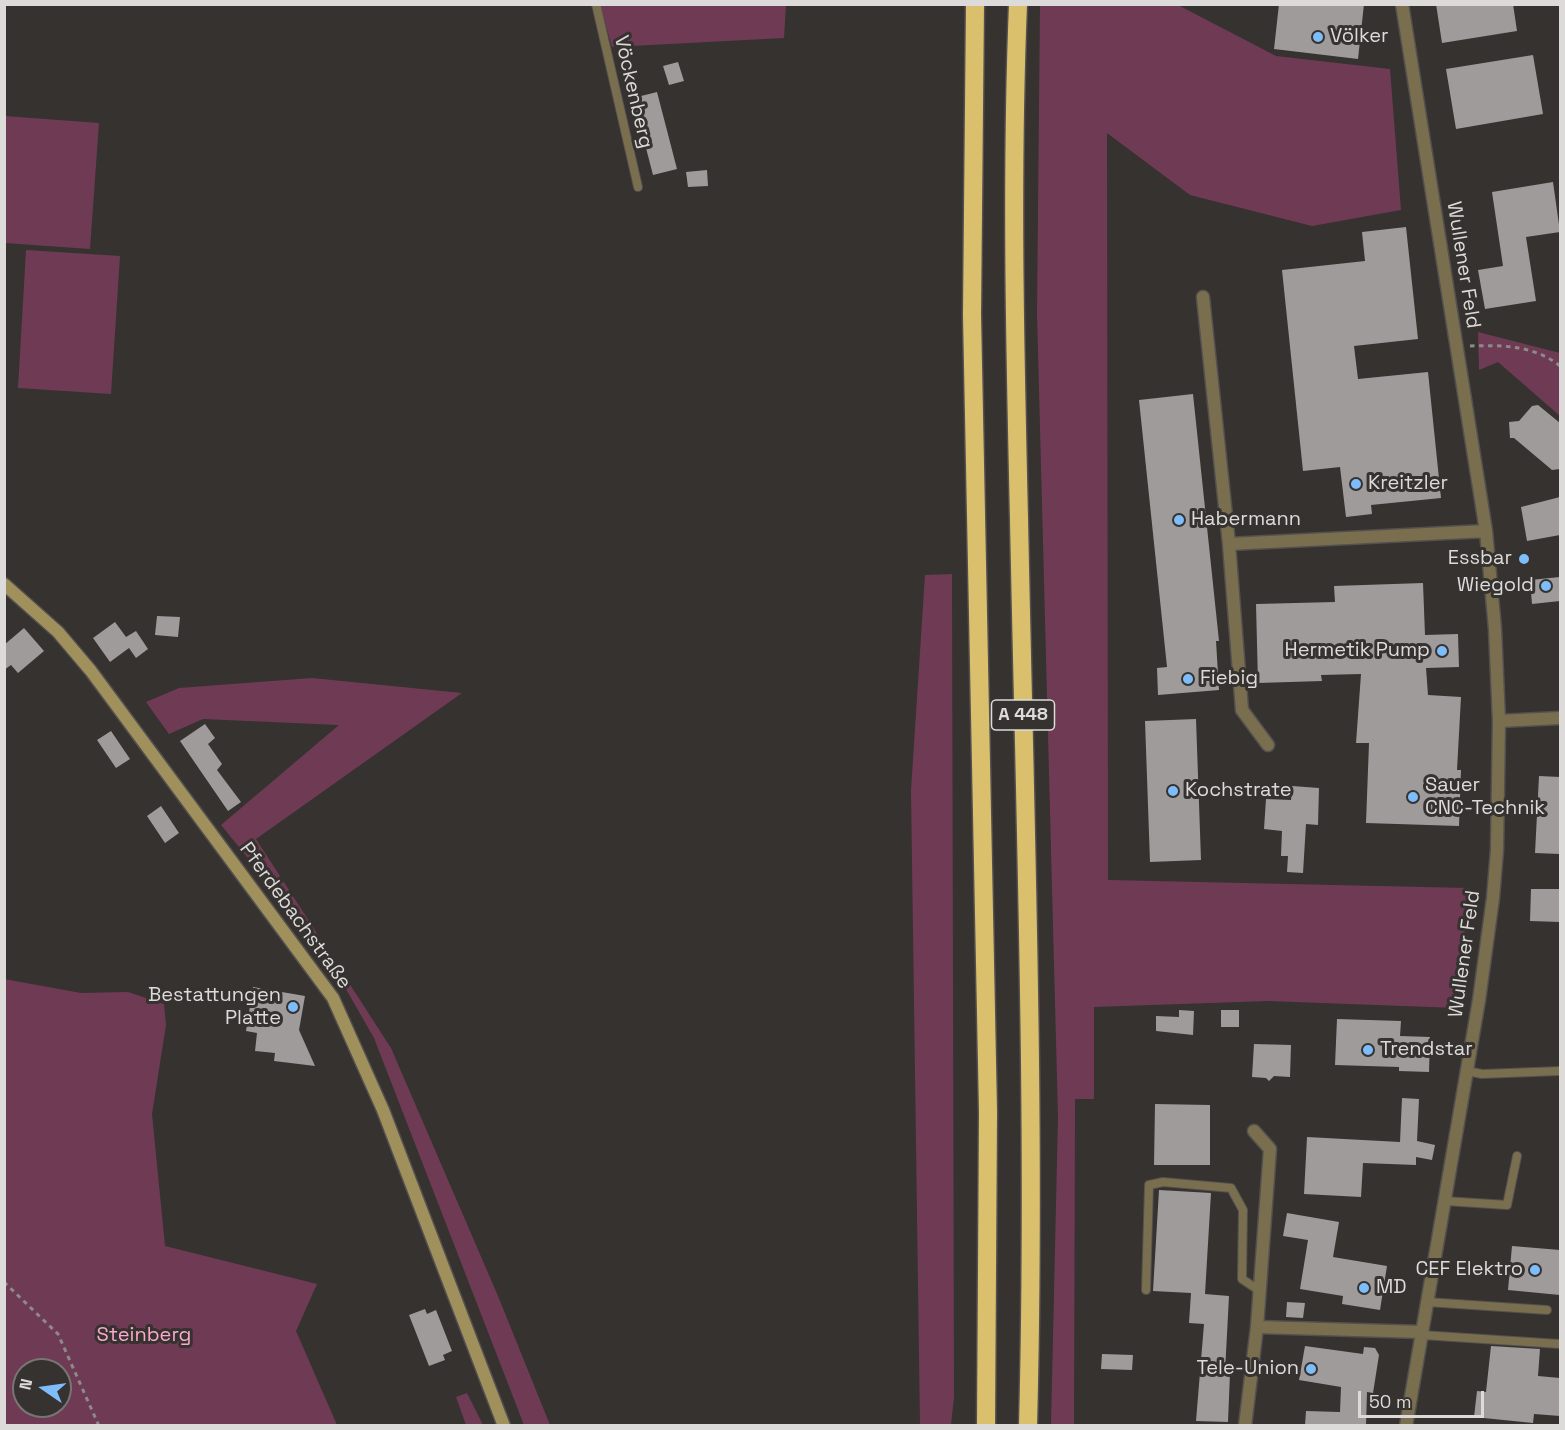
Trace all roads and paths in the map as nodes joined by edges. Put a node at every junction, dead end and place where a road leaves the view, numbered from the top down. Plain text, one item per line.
1 (596, 4) edge
2 (975, 4) edge
3 (1018, 4) edge
4 (1402, 4) edge
5 (638, 187) dead end
6 (1203, 297) dead end
7 (1456, 346) junction
8 (1560, 366) edge
9 (1486, 531) junction
10 (1229, 544) junction
11 (4, 585) edge
12 (1560, 718) edge
13 (1499, 721) junction
14 (1268, 745) dead end
15 (1467, 1071) junction
16 (1560, 1071) edge
17 (1254, 1131) dead end
18 (1517, 1156) dead end
19 (1445, 1201) junction
20 (4, 1282) edge
21 (1146, 1290) dead end
22 (1260, 1291) junction
23 (1427, 1302) junction
24 (1547, 1310) dead end
25 (1257, 1327) junction
26 (1422, 1333) junction
27 (1560, 1344) edge
28 (987, 1393) junction
29 (99, 1425) edge
30 (504, 1425) edge
31 (979, 1425) edge
32 (986, 1425) edge
33 (1028, 1425) edge
34 (1245, 1425) edge
35 (1406, 1425) edge

1 - 5 lane, Vöckenberg
2 - 28 highway, A 448
3 - 33 highway, A 448
4 - 7 street, Wullener Feld
6 - 10 street
7 - 8 path
7 - 9 street, Wullener Feld
9 - 10 street
9 - 13 street, Wullener Feld
10 - 14 street
11 - 30 main road, Pferdebachstraße
12 - 13 street
13 - 15 street, Wullener Feld
15 - 16 lane
15 - 19 street, Wullener Feld
17 - 22 street
18 - 19 lane
19 - 23 street, Wullener Feld
20 - 29 path
21 - 22 lane
22 - 25 street
23 - 24 lane
23 - 26 street, Wullener Feld
25 - 26 street
25 - 34 street
26 - 27 lane
26 - 35 street, Wullener Feld
28 - 31 highway
28 - 32 highway, A 448

